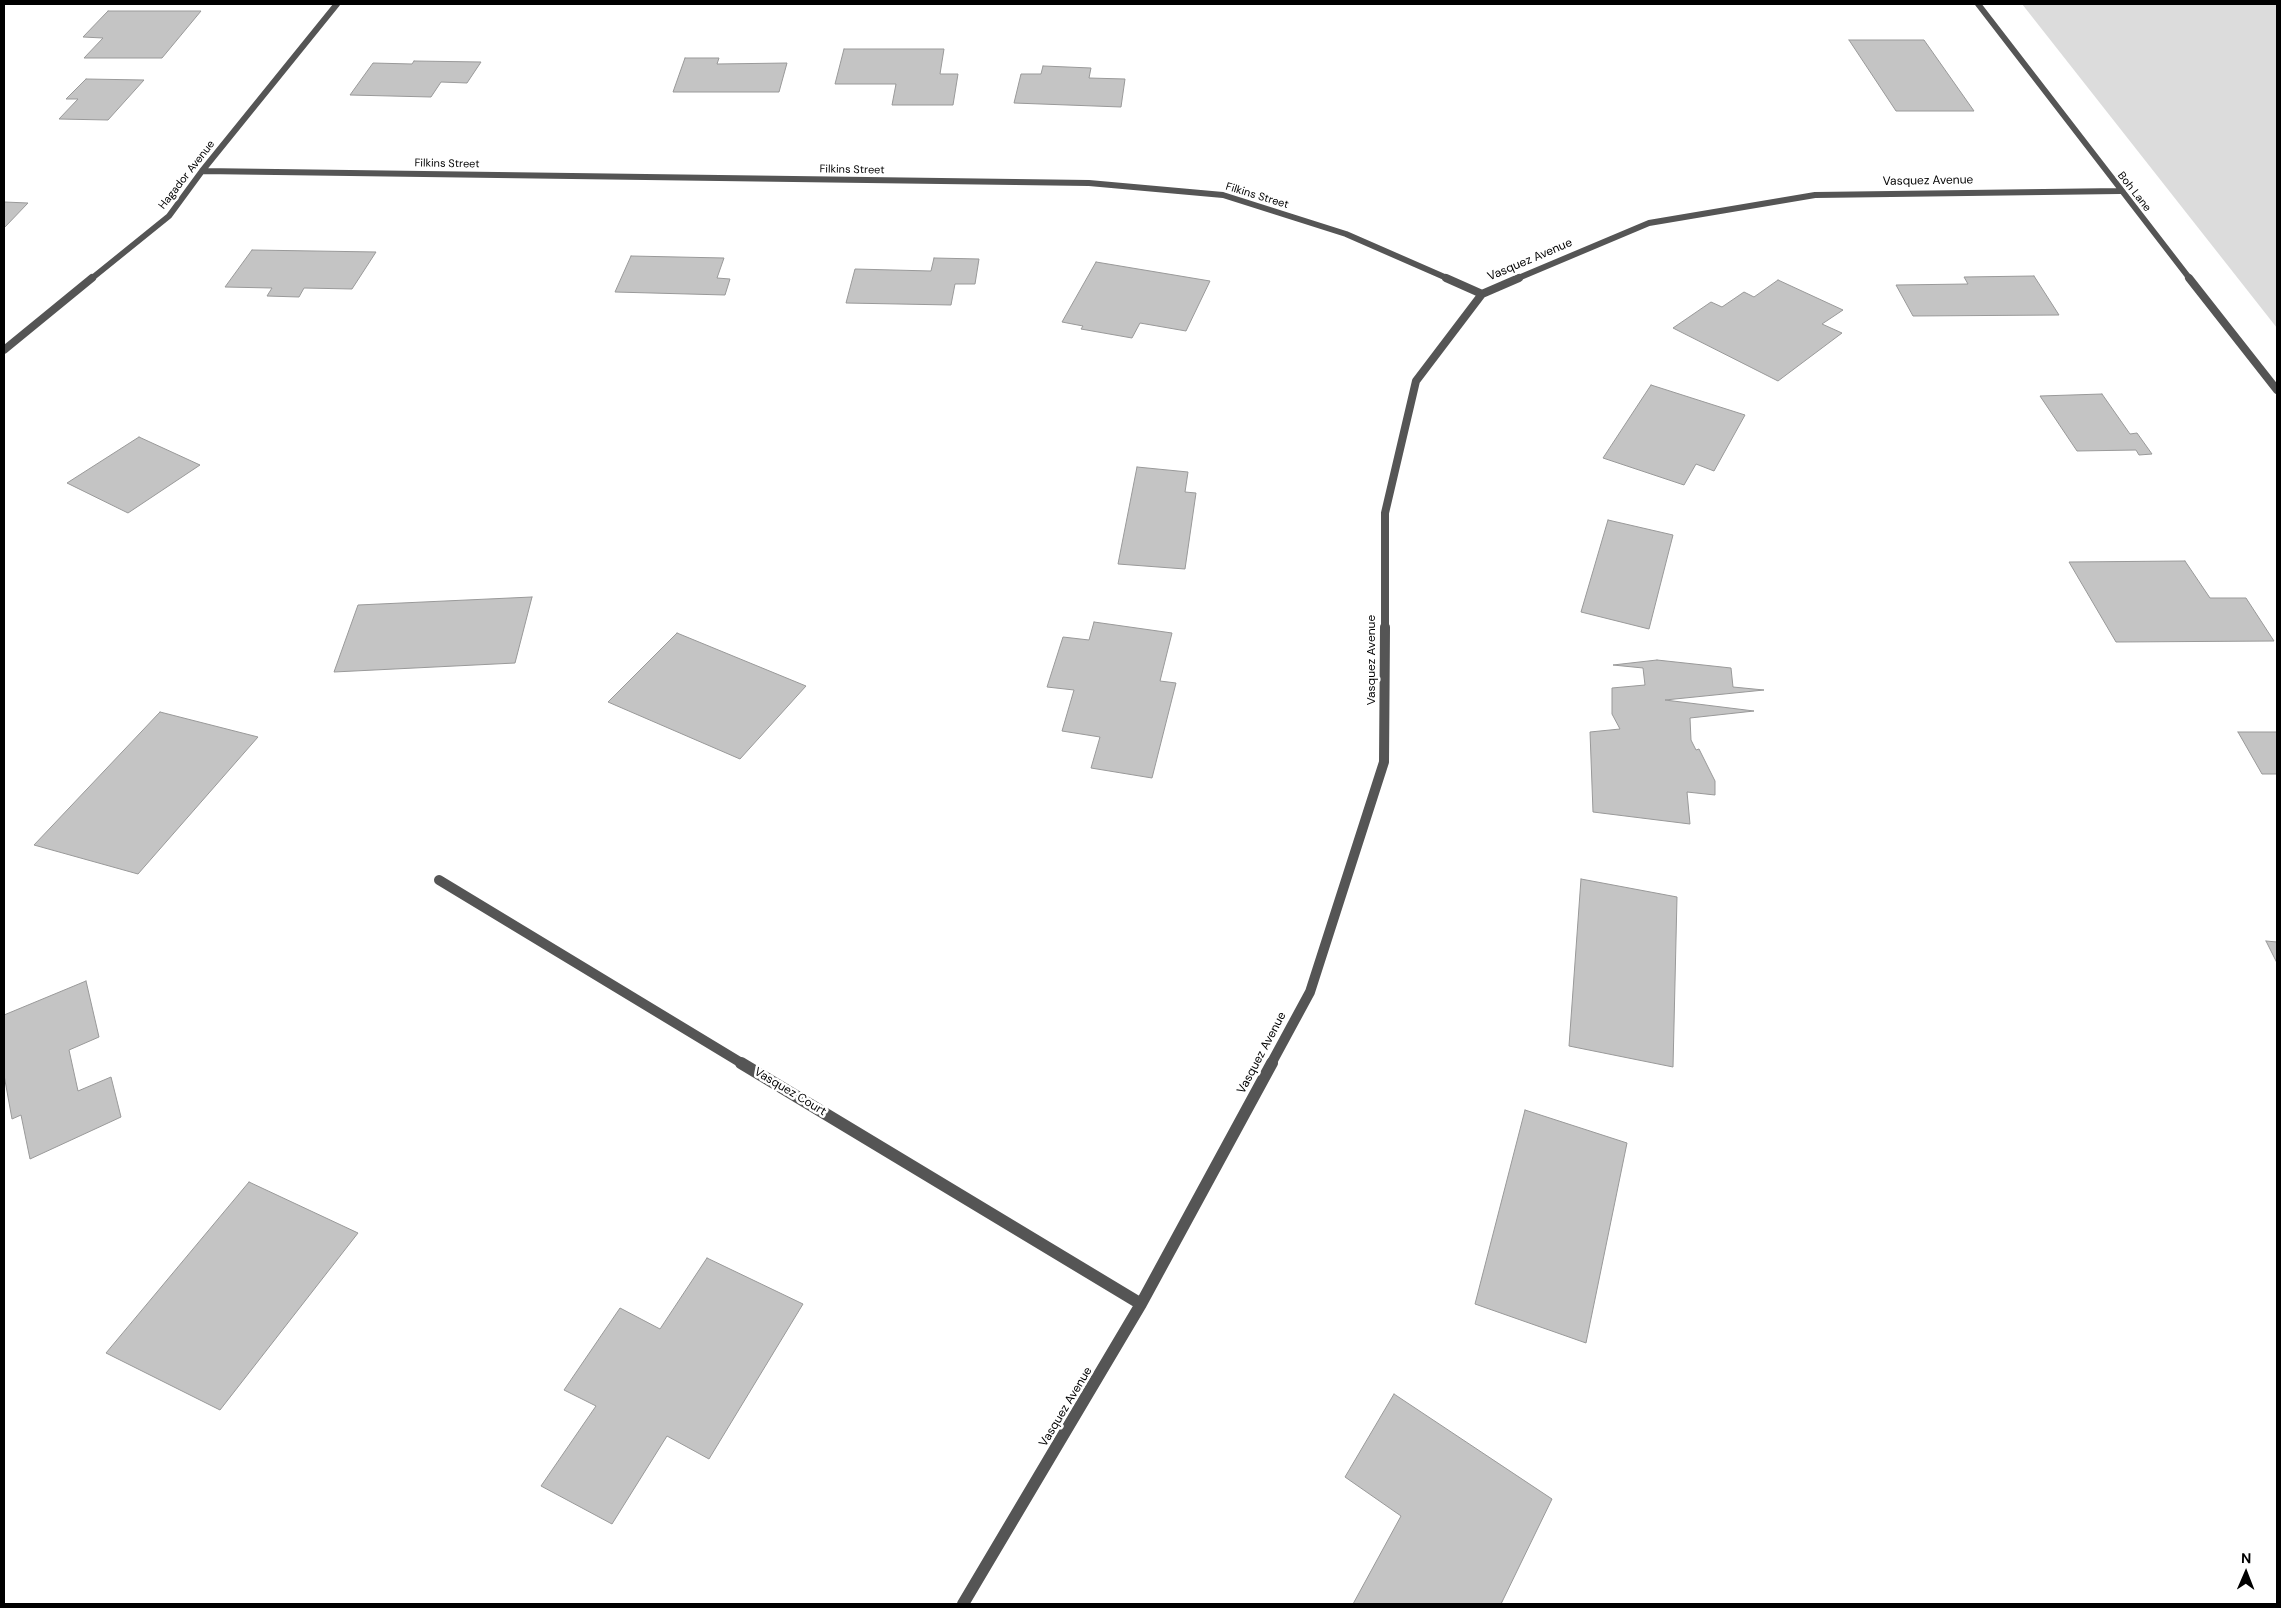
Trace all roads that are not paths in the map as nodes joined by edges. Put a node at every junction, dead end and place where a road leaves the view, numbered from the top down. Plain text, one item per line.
1 (336, 4) edge
2 (1978, 4) edge
3 (202, 171) junction
4 (2120, 191) junction
5 (1482, 294) junction
6 (4, 350) edge
7 (2277, 390) edge
8 (439, 880) dead end
9 (1141, 1304) junction
10 (963, 1604) edge

1 - 3 street, Hagador Avenue
2 - 4 street, Boh Lane
3 - 5 street, Filkins Street
3 - 6 street, Hagador Avenue
4 - 5 street, Vasquez Avenue
4 - 7 street, Boh Lane
5 - 9 street, Vasquez Avenue
8 - 9 street, Vasquez Court
9 - 10 street, Vasquez Avenue

